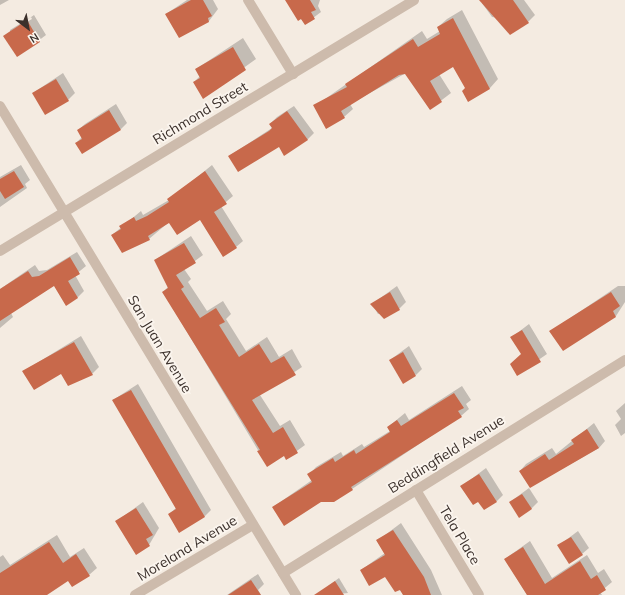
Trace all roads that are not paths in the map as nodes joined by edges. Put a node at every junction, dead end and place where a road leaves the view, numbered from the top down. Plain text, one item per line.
1 (248, 0) edge
2 (414, 0) edge
3 (293, 74) junction
4 (0, 106) edge
5 (64, 212) junction
6 (0, 251) edge
7 (625, 360) edge
8 (416, 490) junction
9 (253, 525) junction
10 (283, 573) junction
11 (135, 595) edge
12 (296, 595) edge
13 (479, 595) edge

1 - 3 street
2 - 3 street, Richmond Street
3 - 5 street, Richmond Street
4 - 5 street, San Juan Avenue
5 - 6 street, Richmond Street
5 - 9 street, San Juan Avenue
7 - 8 street, Beddingfield Avenue
8 - 10 street, Beddingfield Avenue
8 - 13 street, Tela Place
9 - 10 street, San Juan Avenue
9 - 11 street, Moreland Avenue
10 - 12 street, San Juan Avenue

